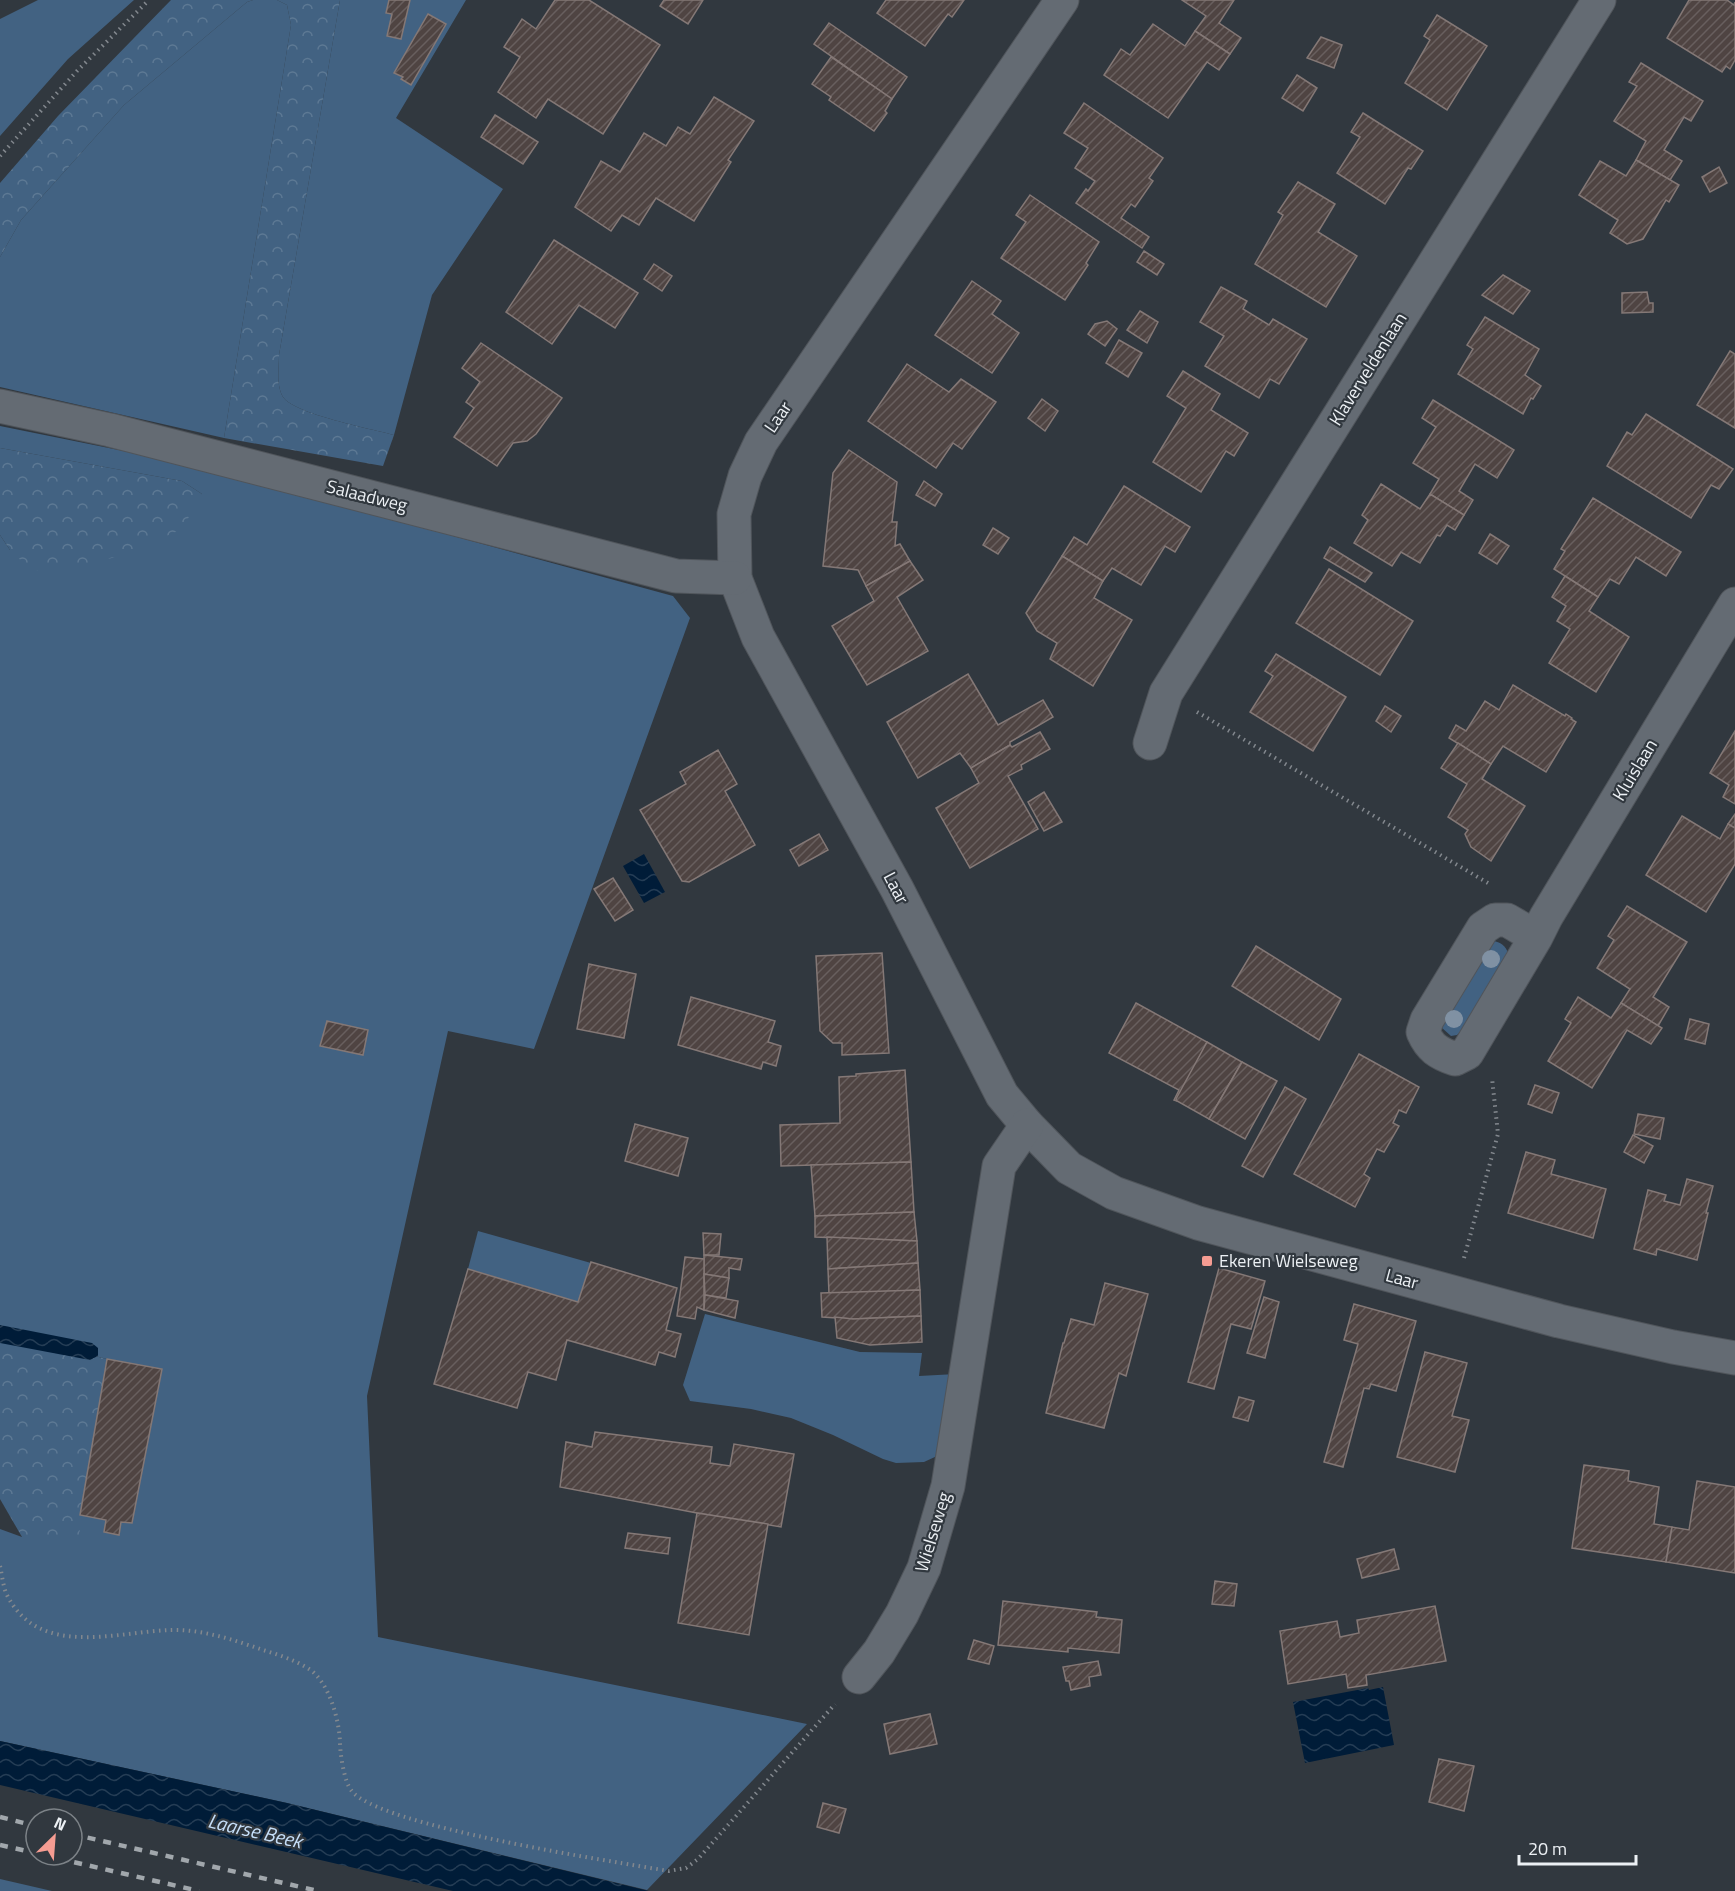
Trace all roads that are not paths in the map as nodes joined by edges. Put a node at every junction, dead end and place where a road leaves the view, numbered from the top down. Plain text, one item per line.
1 (1062, 0) edge
2 (1599, 0) edge
3 (0, 406) edge
4 (735, 579) junction
5 (1735, 604) edge
6 (1150, 743) dead end
7 (1536, 937) junction
8 (1027, 1125) junction
9 (1735, 1358) edge
10 (859, 1677) road end

1 - 4 street, Laar
2 - 6 street, Klaverveldenlaan
3 - 4 street, Salaadweg
4 - 8 street, Laar
5 - 7 street, Kluislaan
7 - 7 street, Kluislaan
8 - 9 street, Laar
8 - 10 street, Wielseweg

